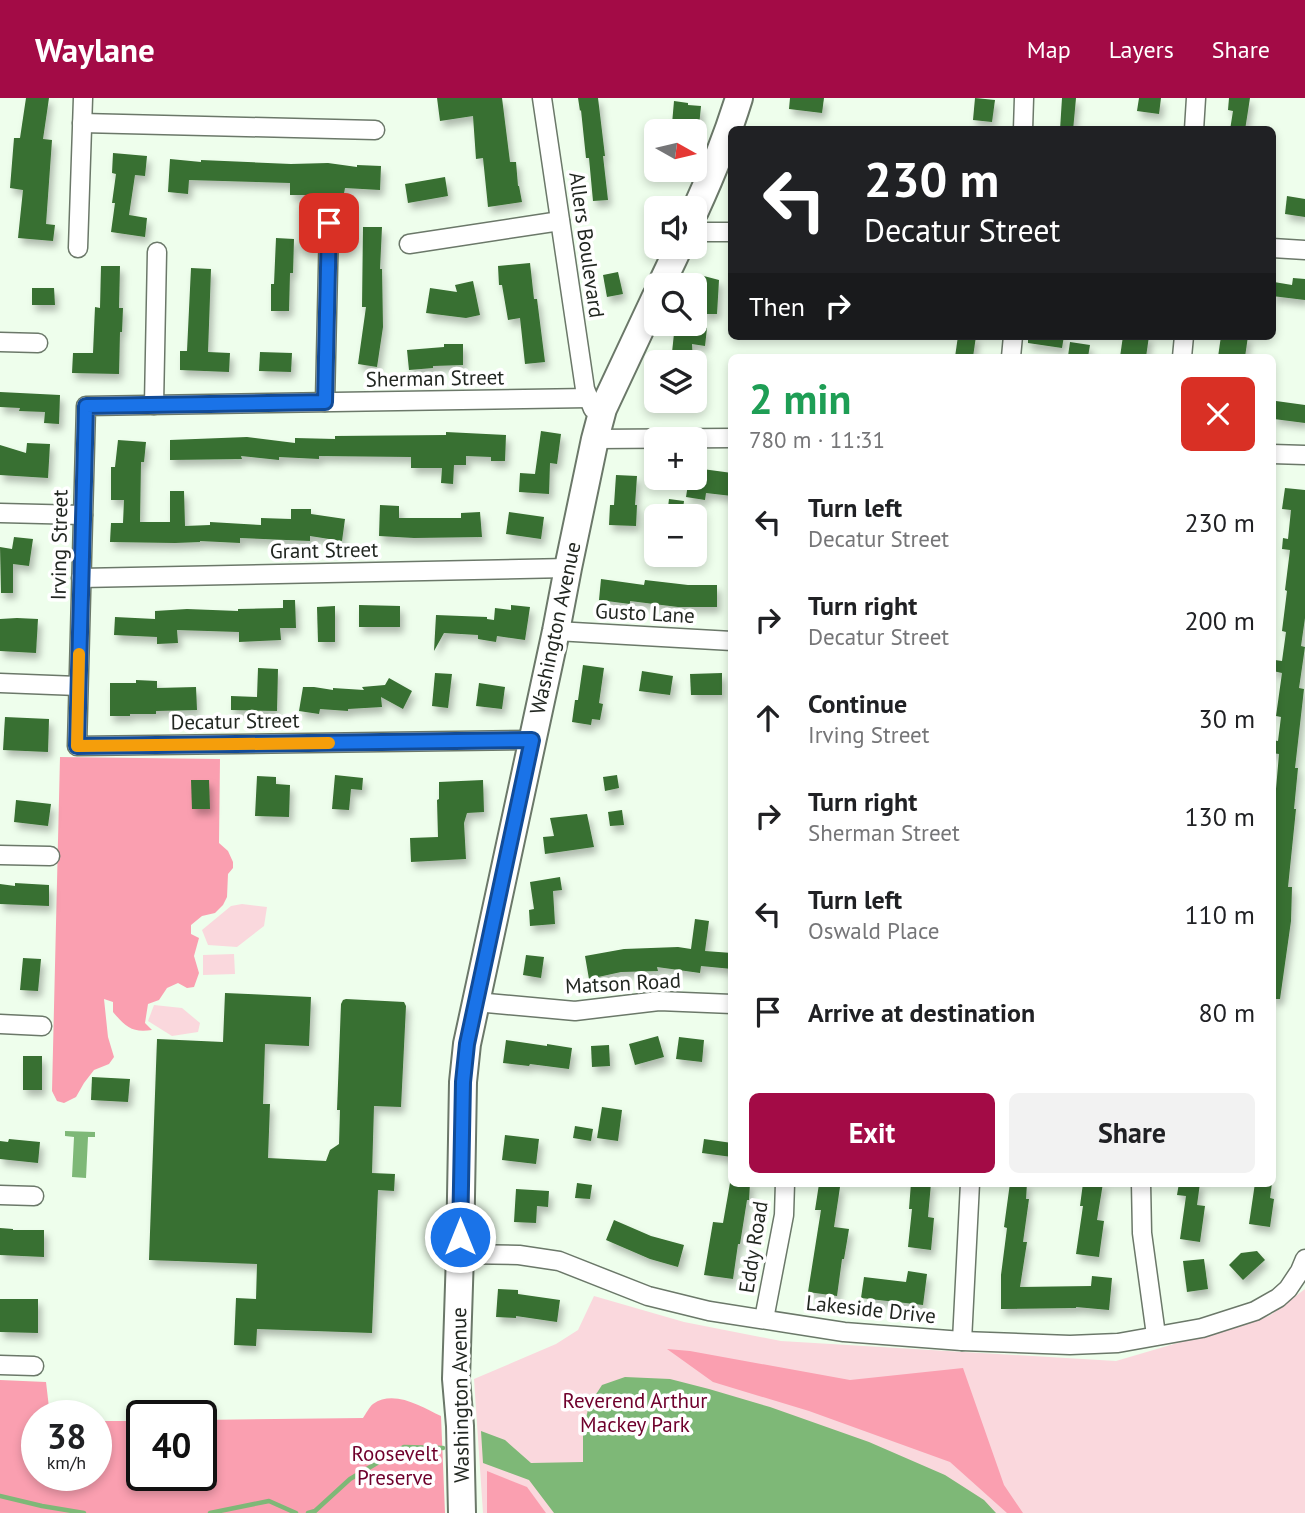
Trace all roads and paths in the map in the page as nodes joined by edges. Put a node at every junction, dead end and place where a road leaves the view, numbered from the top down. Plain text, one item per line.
1 (83, 98) edge
2 (542, 98) edge
3 (739, 98) edge
4 (1024, 98) edge
5 (1196, 98) edge
6 (82, 123) junction
7 (731, 126) edge
8 (1023, 126) edge
9 (1194, 126) edge
10 (375, 130) dead end
11 (728, 133) edge
12 (702, 196) edge
13 (561, 221) junction
14 (329, 223) dead end
15 (707, 232) edge
16 (728, 232) edge
17 (409, 244) dead end
18 (78, 248) dead end
19 (1276, 248) edge
20 (1305, 250) edge
21 (157, 252) dead end
22 (644, 322) edge
23 (0, 342) edge
24 (38, 343) dead end
25 (589, 398) junction
26 (325, 402) junction
27 (154, 405) junction
28 (86, 406) joint
29 (597, 432) junction
30 (728, 438) edge
31 (1276, 454) edge
32 (1305, 456) edge
33 (0, 513) edge
34 (83, 515) junction
35 (568, 568) junction
36 (81, 578) junction
37 (556, 631) junction
38 (728, 641) edge
39 (0, 683) edge
40 (78, 686) junction
41 (532, 740) junction
42 (0, 855) edge
43 (50, 856) dead end
44 (476, 1003) junction
45 (728, 1004) edge
46 (0, 1024) edge
47 (43, 1026) dead end
48 (785, 1187) edge
49 (970, 1187) edge
50 (1141, 1187) edge
51 (0, 1195) edge
52 (34, 1196) dead end
53 (460, 1254) junction
54 (1305, 1259) edge
55 (764, 1319) junction
56 (1156, 1335) junction
57 (962, 1341) junction
58 (0, 1365) edge
59 (33, 1366) dead end
60 (462, 1513) edge

1 - 6 street
2 - 13 street, Allers Boulevard
3 - 7 street
4 - 8 street
5 - 9 street
6 - 10 street
6 - 18 street
11 - 12 street
13 - 17 street
13 - 25 street, Allers Boulevard
14 - 26 street
15 - 16 street
19 - 20 street
21 - 27 street
22 - 29 street, Washington Avenue
23 - 24 street
25 - 26 street, Sherman Street
25 - 29 street
26 - 27 street, Sherman Street
27 - 28 street, Sherman Street
28 - 34 street, Irving Street
29 - 30 street
29 - 35 street, Washington Avenue
31 - 32 street
33 - 34 street
34 - 36 street, Irving Street
35 - 36 street, Grant Street
35 - 37 street, Washington Avenue
36 - 40 street, Irving Street
37 - 38 street, Gusto Lane
37 - 41 street, Washington Avenue
39 - 40 street
40 - 41 street, Decatur Street
41 - 44 street, Washington Avenue
42 - 43 street
44 - 45 street, Matson Road
44 - 53 street, Washington Avenue
46 - 47 street
48 - 55 street, Eddy Road
49 - 57 street
50 - 56 street
51 - 52 street
53 - 55 street, Lakeside Drive
53 - 60 street, Washington Avenue
54 - 56 street, Lakeside Drive
55 - 57 street, Lakeside Drive
56 - 57 street, Lakeside Drive
58 - 59 street

